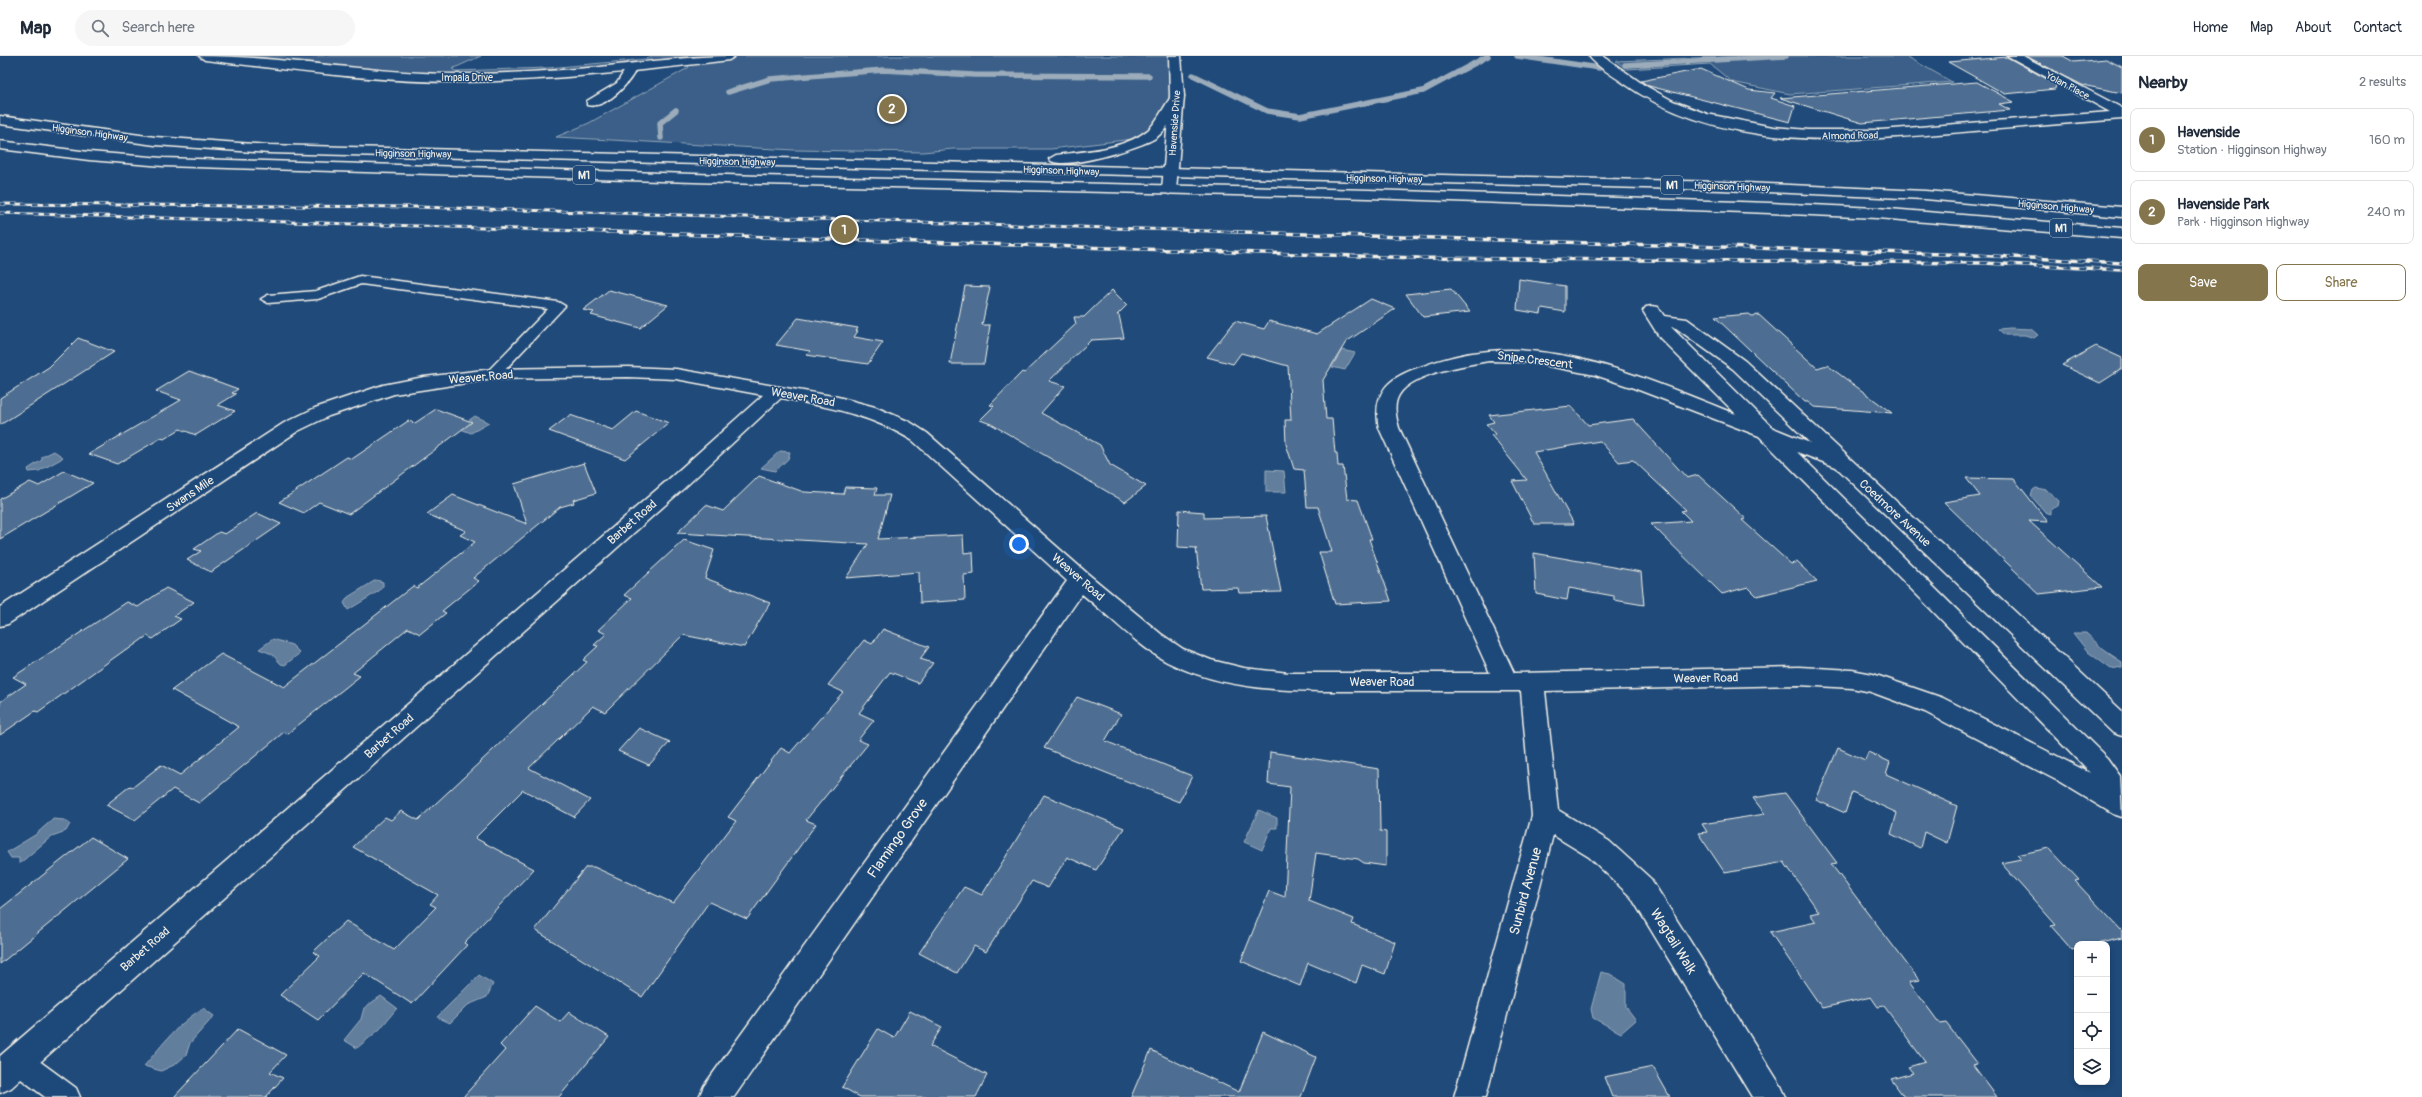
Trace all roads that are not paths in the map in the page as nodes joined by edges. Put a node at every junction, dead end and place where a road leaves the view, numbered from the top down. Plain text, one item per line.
1 (204, 56) edge
2 (729, 56) edge
3 (1174, 56) edge
4 (1595, 56) edge
5 (2014, 56) edge
6 (689, 58) edge
7 (632, 67) junction
8 (1177, 96) junction
9 (592, 103) dead end
10 (2122, 114) edge
11 (0, 120) edge
12 (0, 145) edge
13 (909, 166) junction
14 (1171, 173) junction
15 (1169, 190) junction
16 (2122, 212) edge
17 (2122, 233) edge
18 (268, 299) dead end
19 (493, 374) junction
20 (390, 389) joint
21 (776, 393) junction
22 (1766, 432) junction
23 (1843, 463) junction
24 (1080, 580) junction
25 (0, 618) edge
26 (1506, 682) junction
27 (1532, 682) junction
28 (2122, 726) edge
29 (2117, 802) edge
30 (1544, 816) junction
31 (9, 1069) edge
32 (67, 1097) edge
33 (715, 1097) edge
34 (1470, 1097) edge
35 (1770, 1097) edge

1 - 7 main road, Impala Drive
2 - 6 main road, Impala Drive
3 - 8 main road, Havenside Drive
4 - 10 main road, Almond Road
5 - 10 main road, Yolan Place
6 - 7 main road, Impala Drive
7 - 9 lane
8 - 13 main road
8 - 14 main road, Havenside Drive
11 - 13 main road, Higginson Highway / M1
12 - 15 main road, Higginson Highway / M1
13 - 14 main road, Higginson Highway / M1
14 - 15 main road, Havenside Drive
14 - 16 main road, Higginson Highway / M1
15 - 17 main road, Higginson Highway / M1
18 - 19 lane
19 - 20 main road, Weaver Road
19 - 21 main road, Weaver Road
20 - 25 main road, Swans Mile
21 - 24 main road, Weaver Road
21 - 31 main road, Barbet Road
22 - 23 main road, Snipe Crescent
22 - 23 main road, Coedmore Avenue
22 - 26 main road, Snipe Crescent
22 - 29 main road
23 - 28 main road, Coedmore Avenue
24 - 26 main road, Weaver Road
24 - 33 main road, Flamingo Grove
26 - 27 main road, Weaver Road
27 - 29 main road, Weaver Road
27 - 30 main road, Sunbird Avenue
30 - 34 main road, Sunbird Avenue
30 - 35 main road, Wagtail Walk
31 - 32 lane

